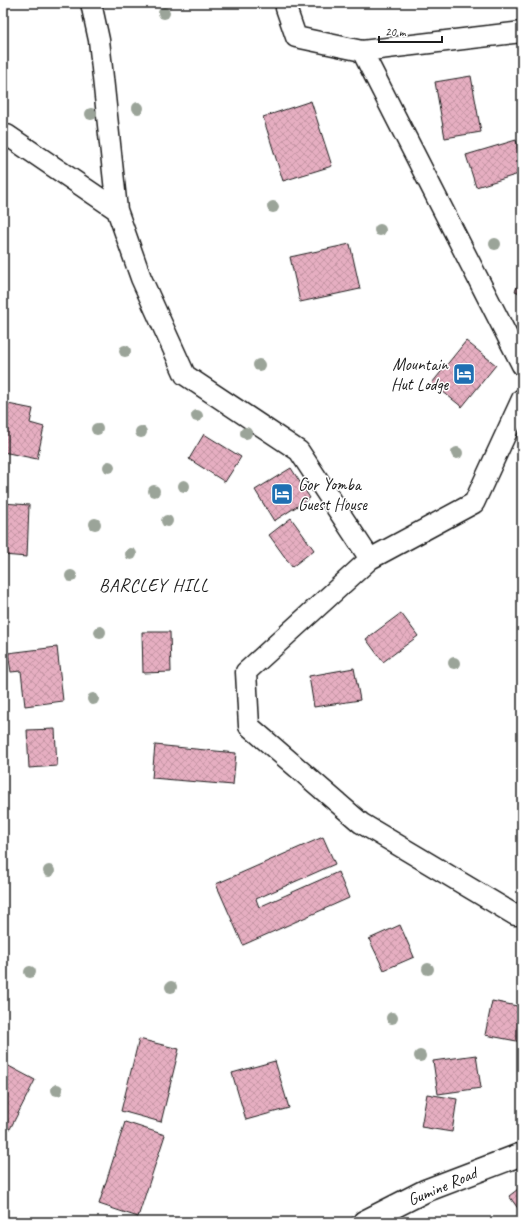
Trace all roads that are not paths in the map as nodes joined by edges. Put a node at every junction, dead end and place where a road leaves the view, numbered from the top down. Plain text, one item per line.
1 (91, 3) edge
2 (288, 3) edge
3 (522, 32) edge
4 (362, 51) junction
5 (3, 136) edge
6 (117, 210) junction
7 (522, 365) edge
8 (522, 399) edge
9 (370, 559) junction
10 (522, 912) edge
11 (522, 1154) edge
12 (364, 1222) edge

1 - 6 street
2 - 4 street
3 - 4 street
4 - 7 street
5 - 6 street
6 - 9 street
8 - 9 street
9 - 10 street
11 - 12 main road, Gumine Road

